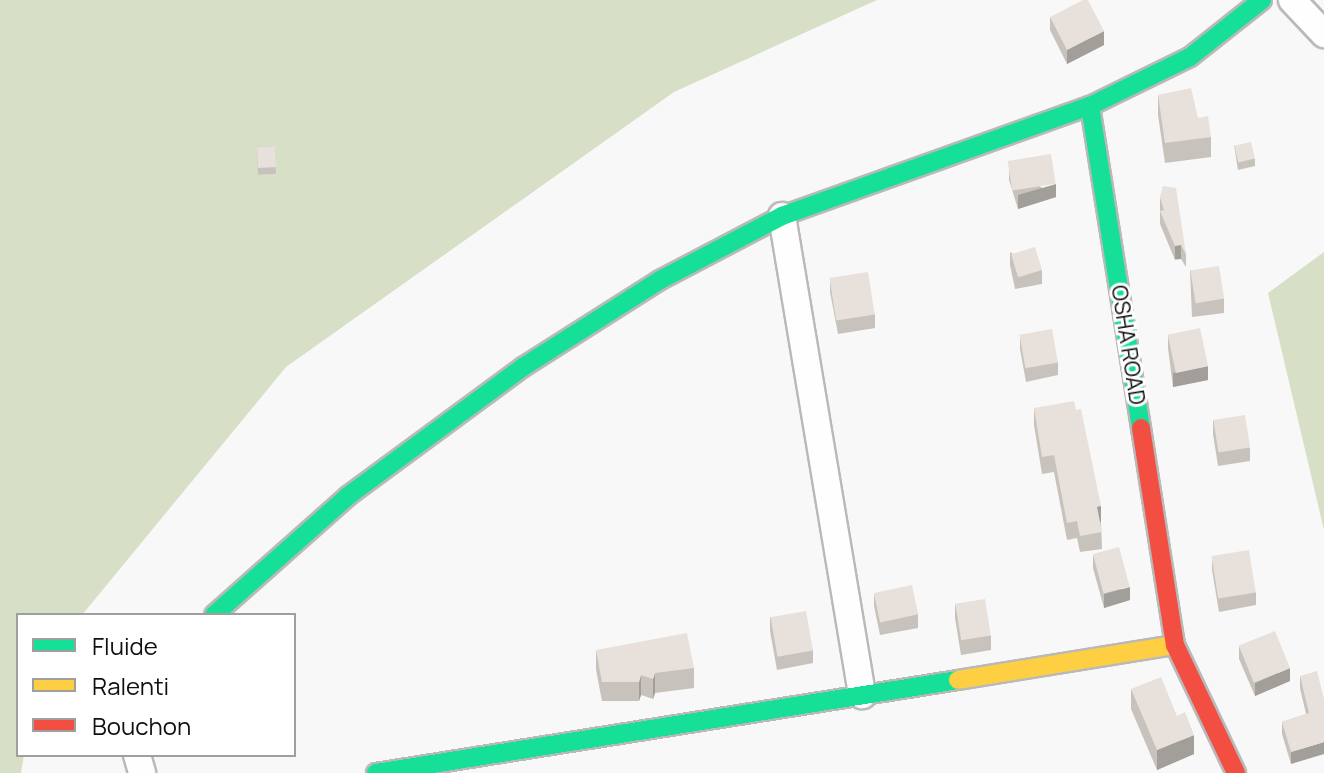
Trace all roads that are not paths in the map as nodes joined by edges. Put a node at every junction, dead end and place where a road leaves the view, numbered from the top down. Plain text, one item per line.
1 (1262, 0) edge
2 (1298, 2) edge
3 (1324, 34) edge
4 (1090, 106) junction
5 (782, 216) junction
6 (216, 613) edge
7 (1175, 645) junction
8 (862, 695) junction
9 (376, 773) edge
10 (1236, 773) edge

1 - 4 street
2 - 3 street
4 - 5 street
4 - 7 street, OSHA ROAD
5 - 6 street
5 - 8 street
7 - 8 street
7 - 10 street, OSHA ROAD
8 - 9 street

